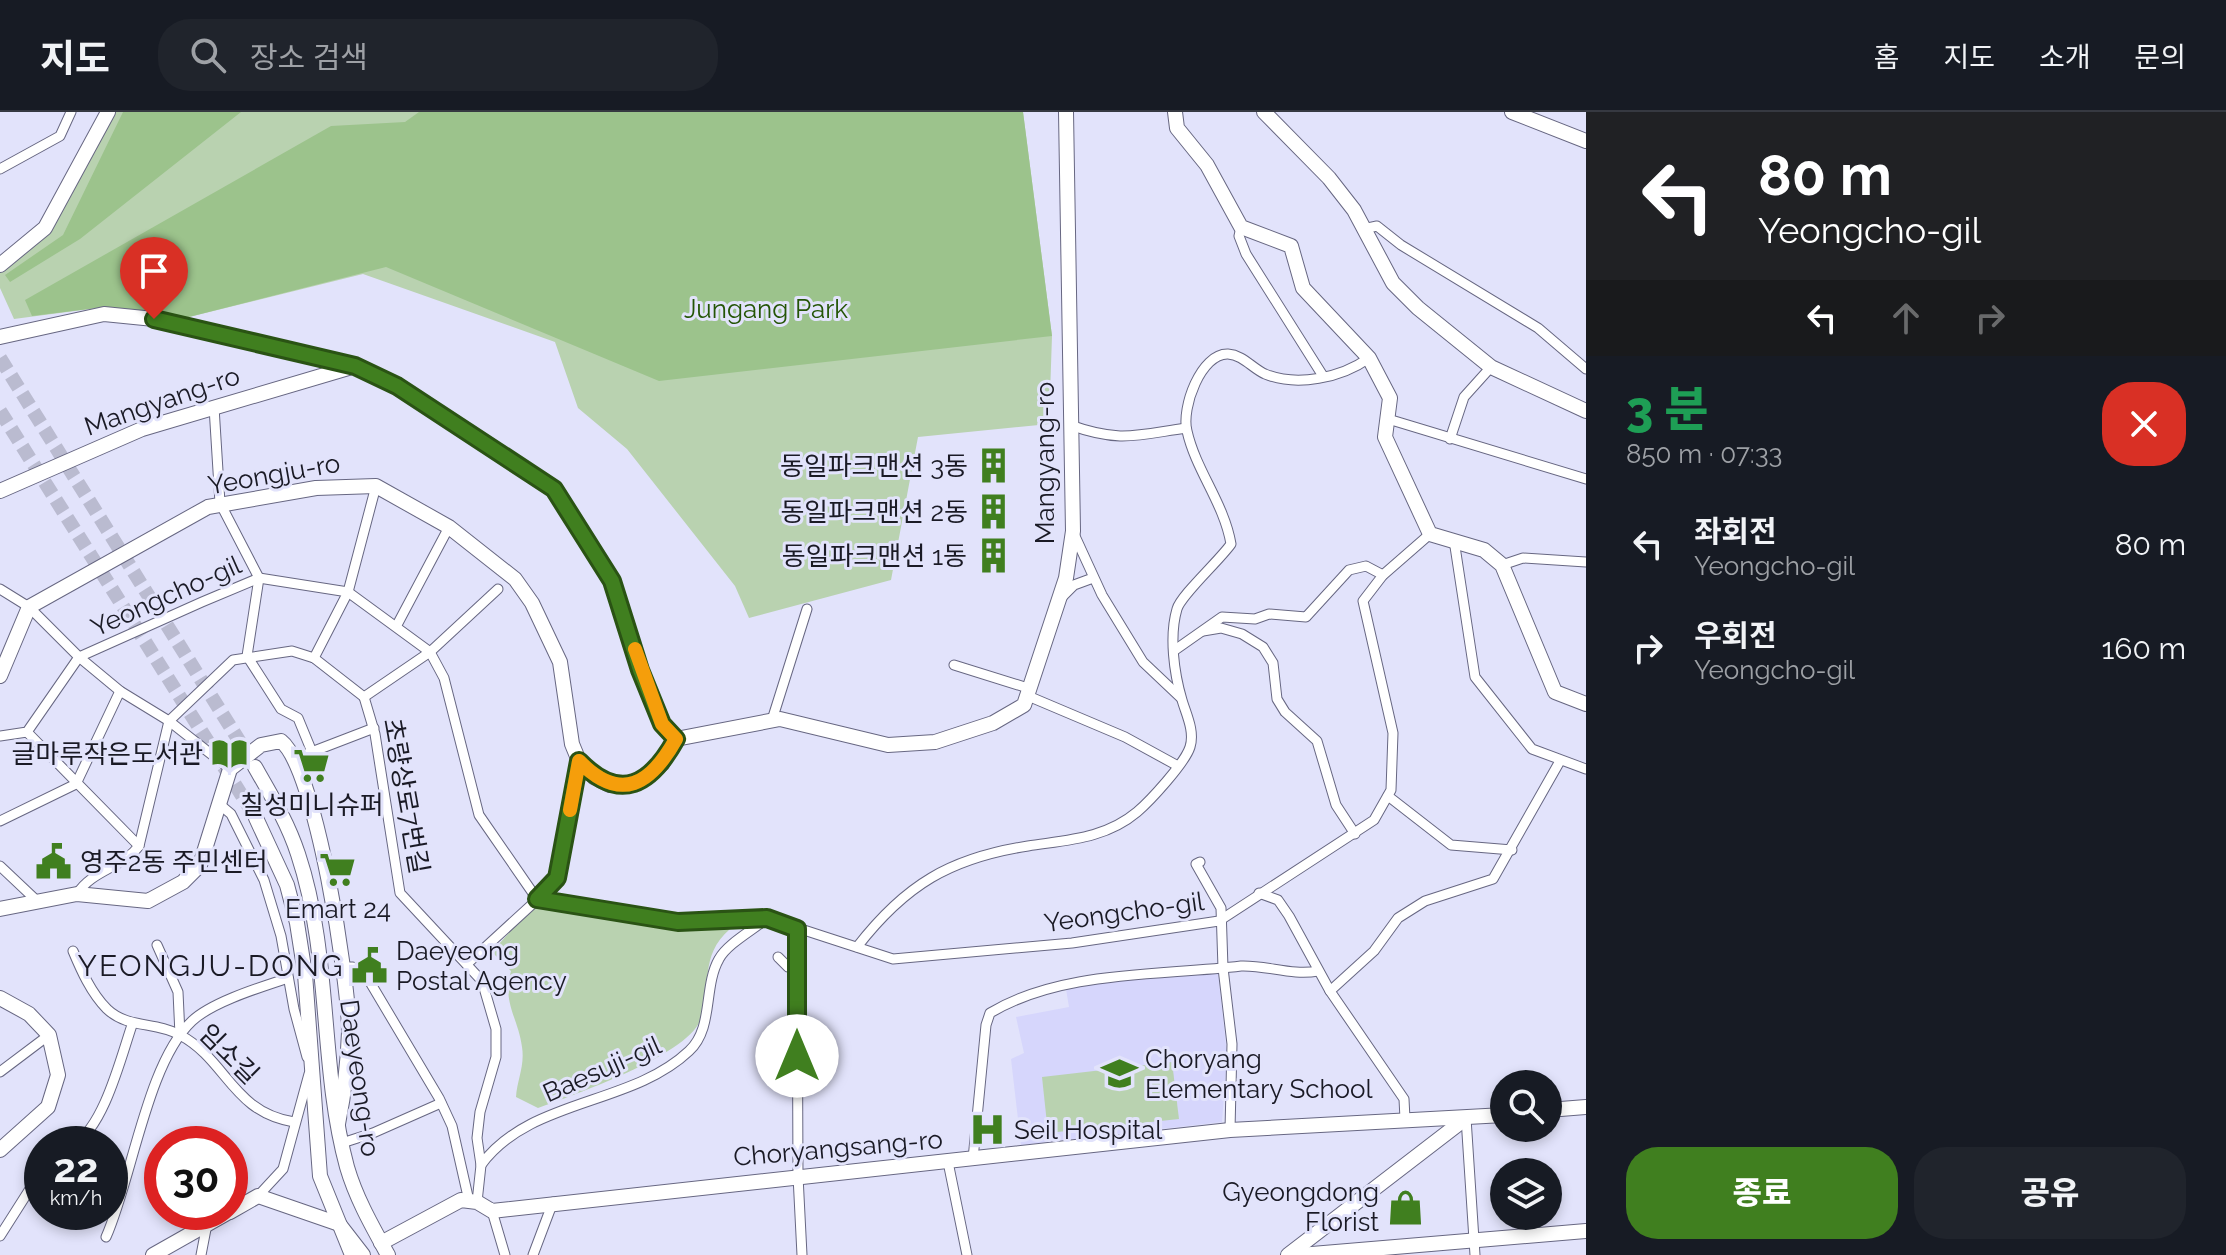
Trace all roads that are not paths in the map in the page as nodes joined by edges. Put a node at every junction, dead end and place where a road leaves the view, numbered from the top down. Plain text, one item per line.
1 (71, 112) edge
2 (108, 112) edge
3 (1066, 112) edge
4 (1175, 112) edge
5 (1264, 112) edge
6 (1512, 112) edge
7 (1586, 141) edge
8 (0, 169) edge
9 (1241, 227) junction
10 (1363, 229) junction
11 (0, 265) edge
12 (0, 337) edge
13 (1369, 358) junction
14 (355, 366) junction
15 (1491, 367) junction
16 (1586, 369) edge
17 (1323, 376) junction
18 (214, 407) junction
19 (1586, 411) edge
20 (1388, 419) junction
21 (1070, 425) junction
22 (1186, 428) junction
23 (1450, 439) junction
24 (1586, 479) edge
25 (376, 486) junction
26 (0, 491) edge
27 (220, 503) junction
28 (449, 527) junction
29 (1073, 531) junction
30 (1430, 534) junction
31 (1454, 540) junction
32 (1586, 562) edge
33 (1502, 565) junction
34 (1383, 575) junction
35 (259, 578) junction
36 (1093, 578) junction
37 (0, 589) edge
38 (498, 589) dead end
39 (348, 592) junction
40 (1060, 599) junction
41 (29, 607) junction
42 (807, 609) dead end
43 (397, 625) junction
44 (1203, 631) junction
45 (1175, 650) junction
46 (430, 652) junction
47 (247, 656) junction
48 (79, 657) junction
49 (314, 658) junction
50 (954, 665) dead end
51 (0, 676) edge
52 (120, 691) junction
53 (1029, 692) junction
54 (364, 697) junction
55 (1181, 698) junction
56 (1586, 704) edge
57 (772, 720) junction
58 (169, 721) junction
59 (374, 728) junction
60 (27, 732) junction
61 (0, 736) edge
62 (676, 739) junction
63 (312, 752) junction
64 (296, 758) junction
65 (579, 761) junction
66 (1560, 761) junction
67 (1178, 766) junction
68 (255, 767) tunnel mouth
69 (230, 769) junction
70 (1586, 769) edge
71 (76, 784) junction
72 (1388, 796) junction
73 (218, 803) junction
74 (256, 818) tunnel mouth
75 (0, 821) edge
76 (1355, 834) junction
77 (139, 846) junction
78 (1512, 850) junction
79 (1200, 862) dead end
80 (0, 866) edge
81 (1259, 893) junction
82 (77, 894) junction
83 (537, 899) junction
84 (36, 900) junction
85 (0, 909) edge
86 (767, 918) junction
87 (1219, 921) junction
88 (797, 929) junction
89 (157, 945) dead end
90 (857, 947) junction
91 (73, 951) dead end
92 (778, 957) dead end
93 (467, 964) junction
94 (343, 967) junction
95 (788, 967) dead end
96 (1223, 968) junction
97 (1318, 971) junction
98 (288, 978) junction
99 (1330, 991) junction
100 (0, 998) edge
101 (132, 1025) junction
102 (49, 1035) junction
103 (180, 1035) junction
104 (347, 1057) junction
105 (331, 1064) junction
106 (311, 1068) junction
107 (0, 1072) edge
108 (441, 1103) junction
109 (1586, 1107) edge
110 (1562, 1109) edge
111 (1490, 1116) edge
112 (1466, 1118) junction
113 (1405, 1119) junction
114 (294, 1122) junction
115 (338, 1124) junction
116 (92, 1126) edge
117 (1230, 1130) junction
118 (342, 1143) junction
119 (0, 1150) edge
120 (973, 1159) junction
121 (948, 1162) junction
122 (481, 1165) junction
123 (798, 1176) junction
124 (258, 1196) junction
125 (24, 1198) edge
126 (248, 1202) edge
127 (473, 1202) junction
128 (553, 1202) junction
129 (492, 1211) junction
130 (339, 1224) junction
131 (197, 1230) edge
132 (206, 1230) edge
133 (1586, 1231) edge
134 (0, 1236) edge
135 (106, 1237) dead end
136 (1474, 1248) edge
137 (383, 1251) edge
138 (153, 1255) edge
139 (201, 1255) edge
140 (353, 1255) edge
141 (505, 1255) edge
142 (533, 1255) edge
143 (802, 1255) edge
144 (967, 1255) edge
145 (1288, 1255) edge
146 (1300, 1255) edge

1 - 8 street
2 - 11 street
3 - 21 street, Mangyang-ro
4 - 9 street
5 - 10 street
6 - 7 street
9 - 13 street
9 - 17 street
10 - 15 street
10 - 16 street
12 - 14 street
13 - 17 street
13 - 20 street
14 - 18 street, Mangyang-ro
14 - 62 street
15 - 19 street
15 - 23 street
17 - 22 street
18 - 26 street, Mangyang-ro
18 - 27 street
20 - 23 street
20 - 30 street
21 - 22 street
21 - 29 street, Mangyang-ro
22 - 45 street
23 - 24 street
25 - 27 street, Yeongju-ro
25 - 28 street, Yeongju-ro
25 - 39 street
27 - 35 street
27 - 41 street, Yeongju-ro
28 - 43 street
28 - 65 street, Yeongju-ro
29 - 36 street
29 - 40 street, Mangyang-ro
30 - 31 street
30 - 34 street, Yeongcho-gil
31 - 33 street
31 - 66 street
32 - 33 street
33 - 56 street
34 - 44 street
34 - 72 street, Yeongcho-gil
35 - 39 street, Yeongcho-gil
35 - 47 street
35 - 48 street, Yeongcho-gil
36 - 40 street
36 - 55 street
37 - 41 street
38 - 46 street
39 - 43 street, Yeongcho-gil
39 - 49 street
40 - 53 street, Mangyang-ro
41 - 48 street
41 - 51 street
42 - 57 street
43 - 46 street, Yeongcho-gil
44 - 45 street
44 - 76 street
45 - 55 street
46 - 54 street
46 - 83 street, Yeongcho-gil
47 - 49 street
47 - 58 street
47 - 63 street
48 - 52 street
48 - 60 street, Yeongcho-gil
49 - 54 street
50 - 53 street
52 - 58 street
52 - 71 street
53 - 57 street
53 - 67 street
54 - 59 street, 초량상로7번길
55 - 67 street
57 - 62 street
58 - 69 street
58 - 77 street
59 - 63 street
59 - 93 street, 초량상로7번길
60 - 61 street
60 - 71 street
62 - 65 street
63 - 64 street
64 - 69 street
64 - 94 street
65 - 83 street
66 - 70 street
66 - 78 street
67 - 90 street
68 - 105 street, Daeyeong-ro
69 - 73 street
71 - 75 street
71 - 77 street
72 - 76 street, Yeongcho-gil
72 - 78 street
73 - 82 street
73 - 98 street
74 - 106 street, Daeyeong-ro
76 - 81 street, Yeongcho-gil
77 - 82 street
78 - 99 street
79 - 87 street
80 - 84 street
81 - 87 street, Yeongcho-gil
81 - 97 street
82 - 84 street
83 - 86 street, Yeongcho-gil
83 - 93 street
84 - 85 street
86 - 88 street, Yeongcho-gil
86 - 122 street, Baesuji-gil
87 - 90 street, Yeongcho-gil
87 - 96 street
88 - 90 street, Yeongcho-gil
88 - 123 street
89 - 103 street
91 - 101 street, 임소길
92 - 95 street
93 - 122 street, 초량상로7번길
94 - 104 street
94 - 108 street
96 - 97 street
96 - 117 street
96 - 120 street
97 - 99 street
98 - 103 street
98 - 106 street
99 - 113 street
100 - 102 street
101 - 103 street, 임소길
101 - 116 street
102 - 107 street
102 - 119 street
103 - 114 street, 임소길
103 - 135 street
104 - 105 street
104 - 115 street
105 - 115 street, Daeyeong-ro
106 - 114 street
106 - 130 street, Daeyeong-ro
108 - 118 street
108 - 127 street
109 - 110 street
111 - 112 street, Choryangsang-ro
112 - 113 street, Choryangsang-ro
112 - 136 street
112 - 145 street
113 - 117 street, Choryangsang-ro
114 - 124 street
115 - 118 street, Daeyeong-ro
117 - 120 street, Choryangsang-ro
118 - 137 street, Daeyeong-ro
120 - 121 street, Choryangsang-ro
121 - 123 street, Choryangsang-ro
121 - 144 street
122 - 127 street, 초량상로7번길
123 - 128 street, Choryangsang-ro
123 - 143 street
124 - 126 street
124 - 130 street
125 - 134 street
127 - 129 street
127 - 137 street
128 - 129 street, Choryangsang-ro
128 - 142 street
129 - 141 street
130 - 140 street, Daeyeong-ro
131 - 138 street
132 - 139 street
133 - 136 street
136 - 146 street

